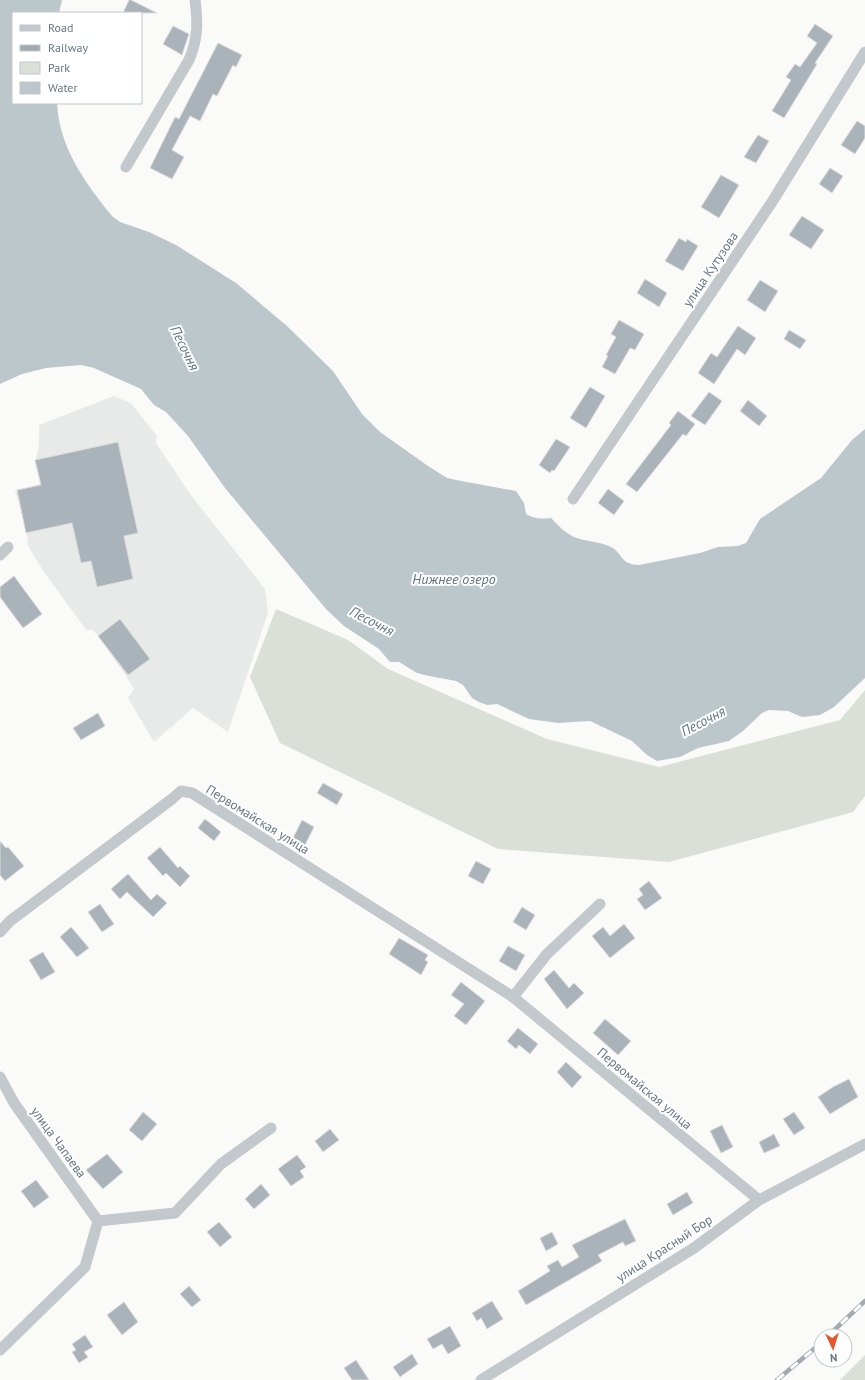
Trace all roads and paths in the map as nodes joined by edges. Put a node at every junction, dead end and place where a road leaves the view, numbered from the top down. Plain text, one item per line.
1 (195, 0) edge
2 (865, 52) edge
3 (126, 167) dead end
4 (573, 499) dead end
5 (8, 547) dead end
6 (0, 555) edge
7 (600, 904) dead end
8 (0, 932) edge
9 (513, 997) junction
10 (0, 1077) edge
11 (271, 1128) dead end
12 (865, 1144) edge
13 (759, 1200) junction
14 (98, 1221) junction
15 (0, 1350) edge
16 (480, 1380) edge

1 - 3 street
2 - 4 street, улица Кутузова
5 - 6 street
7 - 9 street
8 - 9 street, Первомайская улица
9 - 13 street, Первомайская улица
10 - 14 street, улица Чапаева
11 - 14 street
12 - 13 street, улица Красный Бор
13 - 16 street, улица Красный Бор
14 - 15 street

